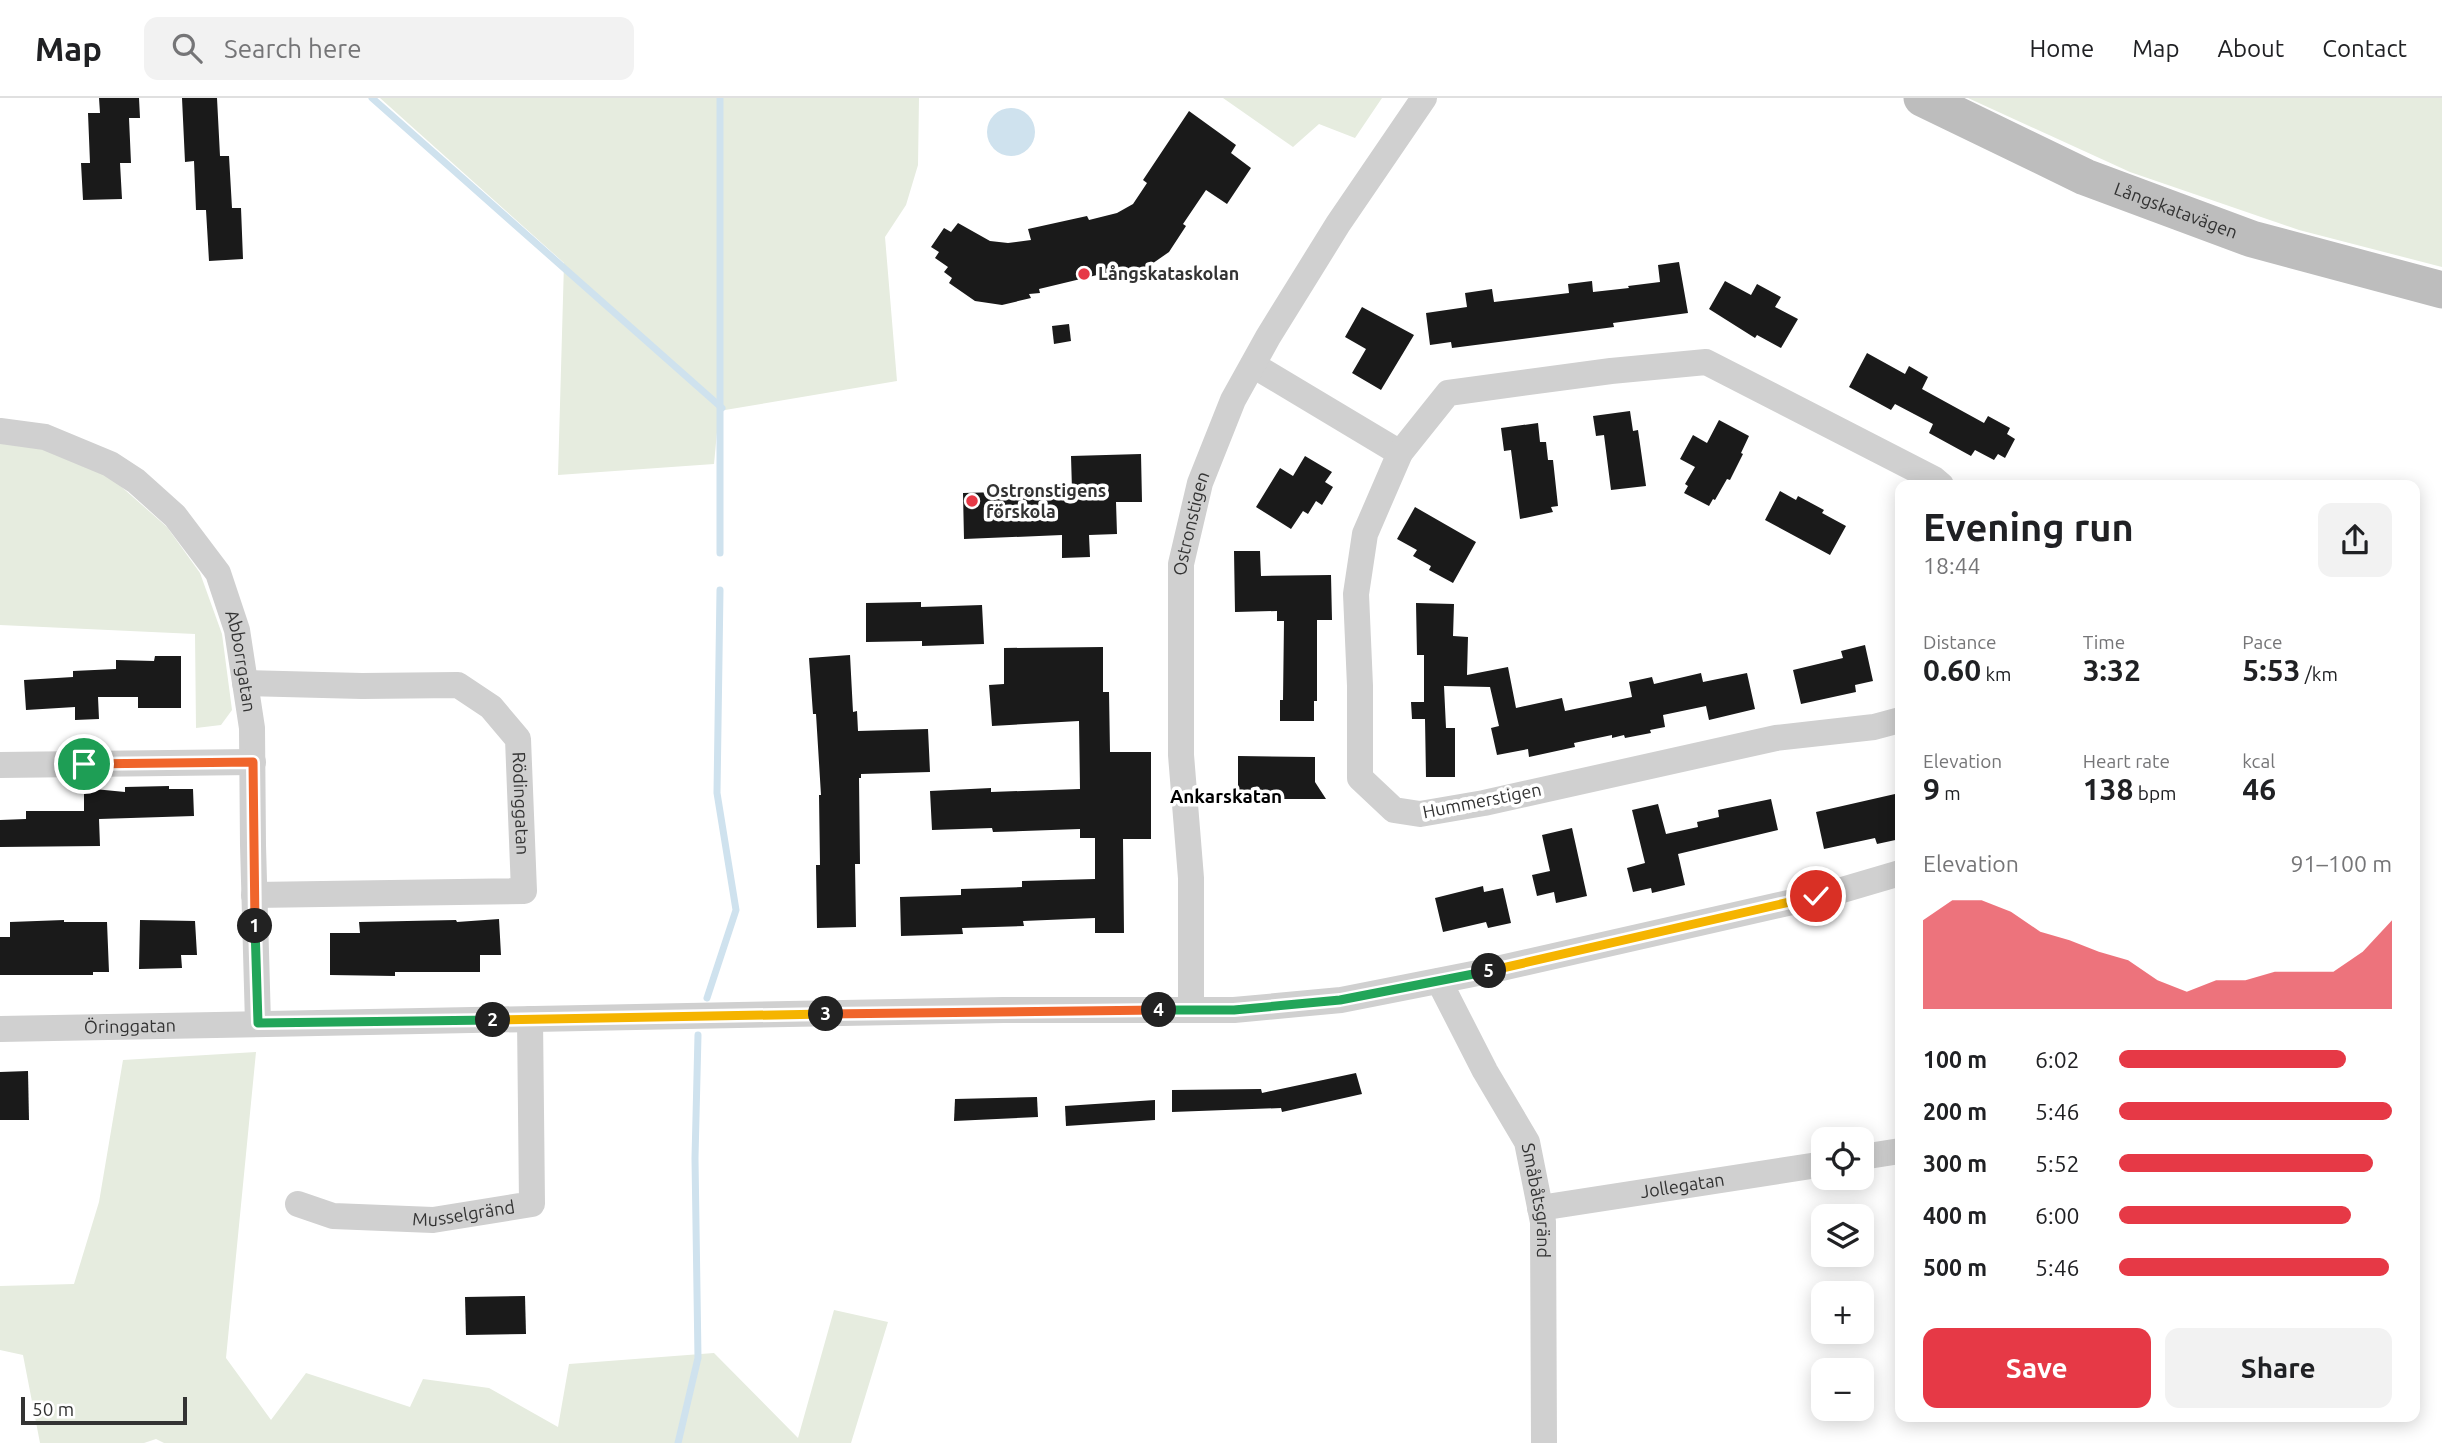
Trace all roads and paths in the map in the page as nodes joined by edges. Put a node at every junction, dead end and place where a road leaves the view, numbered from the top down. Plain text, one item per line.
1 (1424, 98) edge
2 (1922, 98) edge
3 (2442, 290) edge
4 (1253, 365) junction
5 (0, 431) edge
6 (1400, 453) junction
7 (1936, 480) edge
8 (245, 683) junction
9 (1895, 721) edge
10 (253, 762) junction
11 (0, 765) edge
12 (1895, 874) edge
13 (254, 895) junction
14 (1439, 981) junction
15 (1191, 1010) junction
16 (530, 1019) junction
17 (258, 1023) junction
18 (0, 1029) edge
19 (1895, 1152) edge
20 (1874, 1155) edge
21 (1811, 1166) edge
22 (298, 1204) dead end
23 (1540, 1208) junction
24 (1544, 1443) edge

1 - 4 street, Ostronstigen
2 - 3 street, Långskatavägen
4 - 6 street
4 - 15 street, Ostronstigen
5 - 8 street, Abborrgatan
6 - 7 street, Hummerstigen
6 - 9 street, Hummerstigen
8 - 10 street, Abborrgatan
8 - 13 street, Rödinggatan
10 - 11 street
10 - 13 street, Abborrgatan
12 - 14 street, Öringgatan
13 - 17 street, Abborrgatan
14 - 15 street, Öringgatan
14 - 23 street, Småbåtsgränd
15 - 16 street, Öringgatan
16 - 17 street, Öringgatan
16 - 22 street, Musselgränd
17 - 18 street, Öringgatan
19 - 20 street
21 - 23 street, Jollegatan
23 - 24 street, Småbåtsgränd

